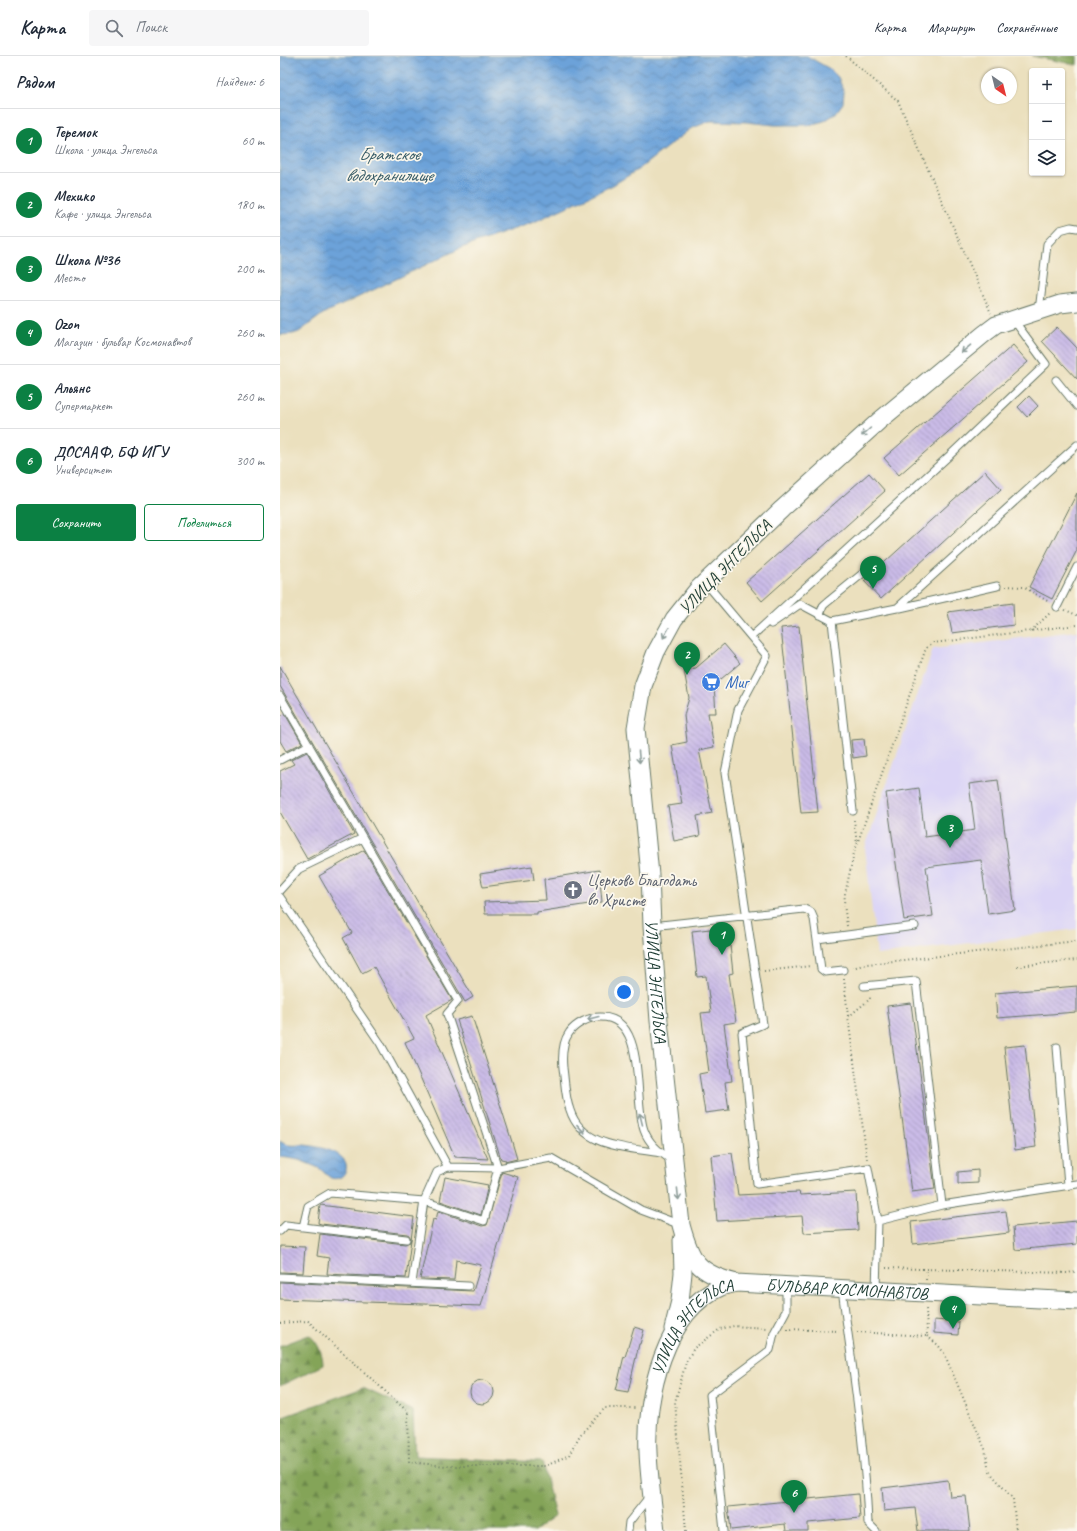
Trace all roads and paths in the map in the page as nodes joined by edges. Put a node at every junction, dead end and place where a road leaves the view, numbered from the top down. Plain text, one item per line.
1 (846, 56) edge
2 (1077, 228) edge
3 (1077, 302) edge
4 (1038, 311) junction
5 (1014, 319) junction
6 (996, 325) junction
7 (1056, 380) dead end
8 (1077, 406) edge
9 (1077, 445) edge
10 (878, 561) dead end
11 (1077, 567) edge
12 (705, 582) junction
13 (998, 586) joint
14 (1057, 607) joint
15 (897, 608) junction
16 (820, 615) junction
17 (832, 621) junction
18 (1077, 625) edge
19 (751, 637) junction
20 (280, 696) edge
21 (309, 745) junction
22 (280, 760) edge
23 (853, 811) joint
24 (363, 838) junction
25 (857, 845) junction
26 (280, 890) edge
27 (280, 897) edge
28 (747, 915) junction
29 (652, 926) junction
30 (915, 926) dead end
31 (849, 936) junction
32 (817, 939) junction
33 (1077, 941) edge
34 (1077, 960) edge
35 (820, 965) junction
36 (1018, 966) dead end
37 (843, 970) junction
38 (756, 972) junction
39 (864, 986) joint
40 (848, 1017) junction
41 (1057, 1047) dead end
42 (660, 1153) junction
43 (675, 1162) junction
44 (448, 1167) junction
45 (498, 1168) junction
46 (868, 1168) junction
47 (1077, 1184) edge
48 (1068, 1185) junction
49 (424, 1201) junction
50 (942, 1205) junction
51 (878, 1221) junction
52 (681, 1225) junction
53 (303, 1227) junction
54 (280, 1231) edge
55 (406, 1239) dead end
56 (876, 1268) junction
57 (926, 1269) junction
58 (1077, 1271) edge
59 (280, 1277) edge
60 (412, 1283) junction
61 (736, 1284) junction
62 (786, 1285) junction
63 (468, 1286) dead end
64 (842, 1288) junction
65 (876, 1290) junction
66 (926, 1293) junction
67 (1077, 1301) edge
68 (280, 1323) edge
69 (776, 1328) junction
70 (847, 1331) junction
71 (672, 1335) junction
72 (927, 1336) junction
73 (650, 1408) junction
74 (652, 1494) junction
75 (628, 1531) edge
76 (656, 1531) edge
77 (686, 1531) edge
78 (724, 1531) edge
79 (876, 1531) edge
80 (1016, 1531) edge

1 - 6 path
2 - 4 lane
3 - 4 street, УЛИЦА ЭНГЕЛЬСА
4 - 5 street, УЛИЦА ЭНГЕЛЬСА
5 - 6 street, УЛИЦА ЭНГЕЛЬСА
5 - 19 lane
6 -> 12 street, УЛИЦА ЭНГЕЛЬСА
7 - 8 lane
9 - 15 lane
10 - 16 lane
11 - 14 lane
12 - 19 lane
12 -> 29 street, УЛИЦА ЭНГЕЛЬСА
13 - 14 path
13 - 15 lane
15 - 17 lane
16 - 17 lane
16 - 19 lane
17 - 23 lane
18 - 25 path
19 - 28 lane
20 - 21 lane
21 - 22 lane
21 - 24 lane
23 - 25 path
24 - 26 lane
24 - 45 lane
25 - 31 path
27 - 44 lane
28 - 29 lane
28 - 32 lane
28 - 38 lane
29 - 43 street, УЛИЦА ЭНГЕЛЬСА
30 - 31 lane
31 - 32 lane
32 - 35 lane
33 - 37 path
34 - 36 path
35 - 37 lane
35 - 38 path
37 - 40 path
38 - 46 lane
39 - 40 path
39 - 50 lane
40 - 46 path
41 - 48 lane
42 -> 42 lane
42 - 43 lane
43 -> 52 street, УЛИЦА ЭНГЕЛЬСА
44 - 45 lane
44 - 49 lane
45 - 49 lane
45 - 52 lane
46 - 51 lane
47 - 48 lane
48 - 50 lane
49 - 53 lane
49 - 60 lane
50 - 51 lane
51 - 56 lane
52 - 61 street, УЛИЦА ЭНГЕЛЬСА
52 - 71 street
53 - 54 lane
53 - 55 lane
56 - 57 path
56 - 65 lane
57 - 58 path
57 - 66 path
59 - 60 lane
60 - 63 lane
61 - 62 street, БУЛЬВАР КОСМОНАВТОВ
61 - 71 street, УЛИЦА ЭНГЕЛЬСА
62 - 64 street, БУЛЬВАР КОСМОНАВТОВ
62 - 69 lane
64 - 65 street, БУЛЬВАР КОСМОНАВТОВ
64 - 70 lane
65 - 66 street, БУЛЬВАР КОСМОНАВТОВ
66 - 67 street, БУЛЬВАР КОСМОНАВТОВ
66 - 72 path
68 - 73 path
69 - 70 path
69 - 77 path
69 - 78 lane
70 - 72 path
70 - 79 lane
71 - 73 street, УЛИЦА ЭНГЕЛЬСА
72 - 80 path
73 - 74 street, УЛИЦА ЭНГЕЛЬСА
74 - 75 lane
74 - 76 street, УЛИЦА ЭНГЕЛЬСА

